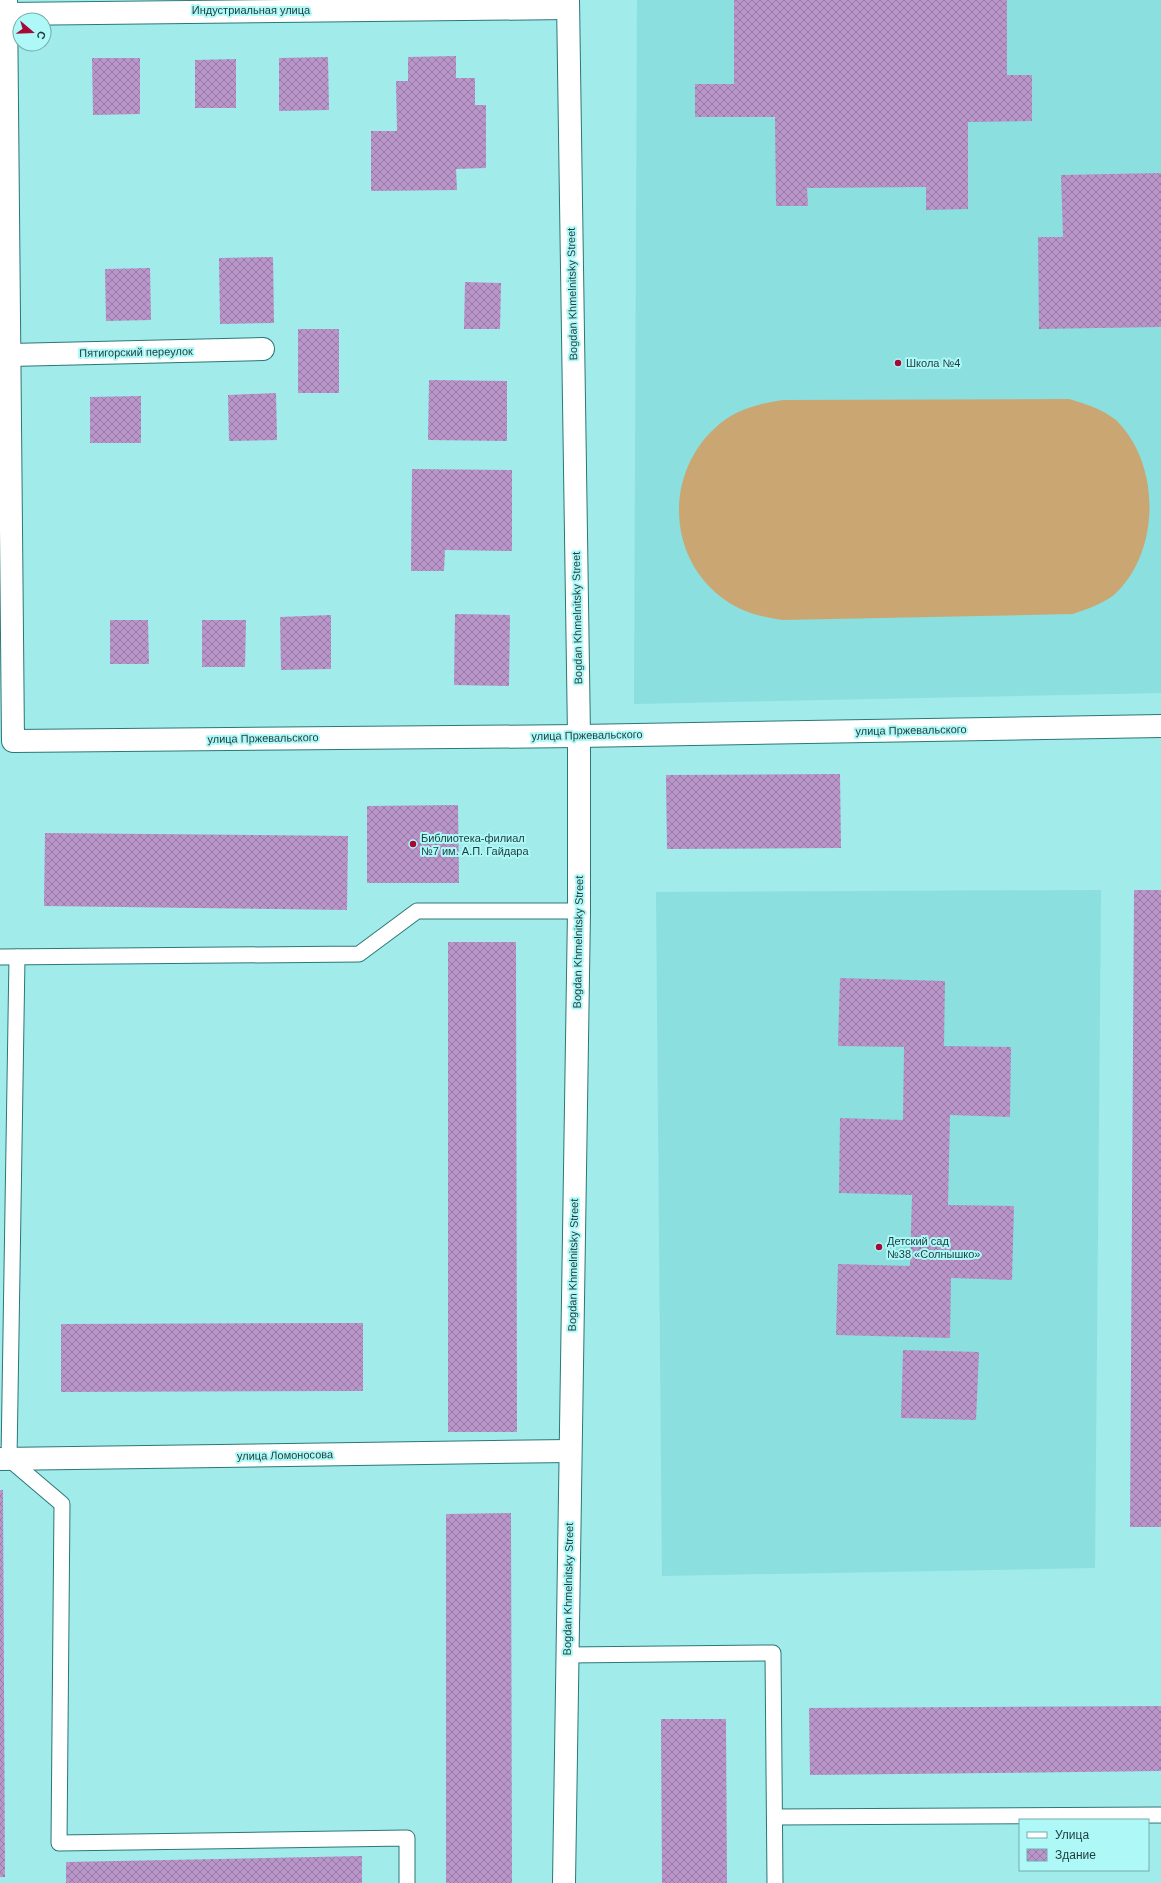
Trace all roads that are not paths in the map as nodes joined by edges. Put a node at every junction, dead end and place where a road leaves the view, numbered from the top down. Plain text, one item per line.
1 (568, 4) edge
2 (161, 5) edge
3 (6, 7) edge
4 (263, 349) dead end
5 (10, 355) junction
6 (1161, 726) edge
7 (578, 736) junction
8 (579, 911) junction
9 (0, 957) edge
10 (17, 957) junction
11 (570, 1451) junction
12 (5, 1459) edge
13 (567, 1655) junction
14 (1161, 1815) edge
15 (775, 1817) junction
16 (407, 1883) edge
17 (564, 1883) edge
18 (775, 1883) edge

1 - 2 street, Индустриальная улица
1 - 7 street, Bogdan Khmelnitsky Street
2 - 3 street, Индустриальная улица
3 - 5 street
4 - 5 street, Пятигорский переулок
5 - 7 street, улица Пржевальского
6 - 7 street, улица Пржевальского
7 - 8 street, Bogdan Khmelnitsky Street
8 - 10 lane
8 - 11 street, Bogdan Khmelnitsky Street
9 - 10 lane
10 - 12 lane
11 - 12 street, улица Ломоносова
11 - 13 street, Bogdan Khmelnitsky Street
12 - 16 lane
13 - 15 lane
13 - 17 street, Bogdan Khmelnitsky Street
14 - 15 lane
15 - 18 lane

